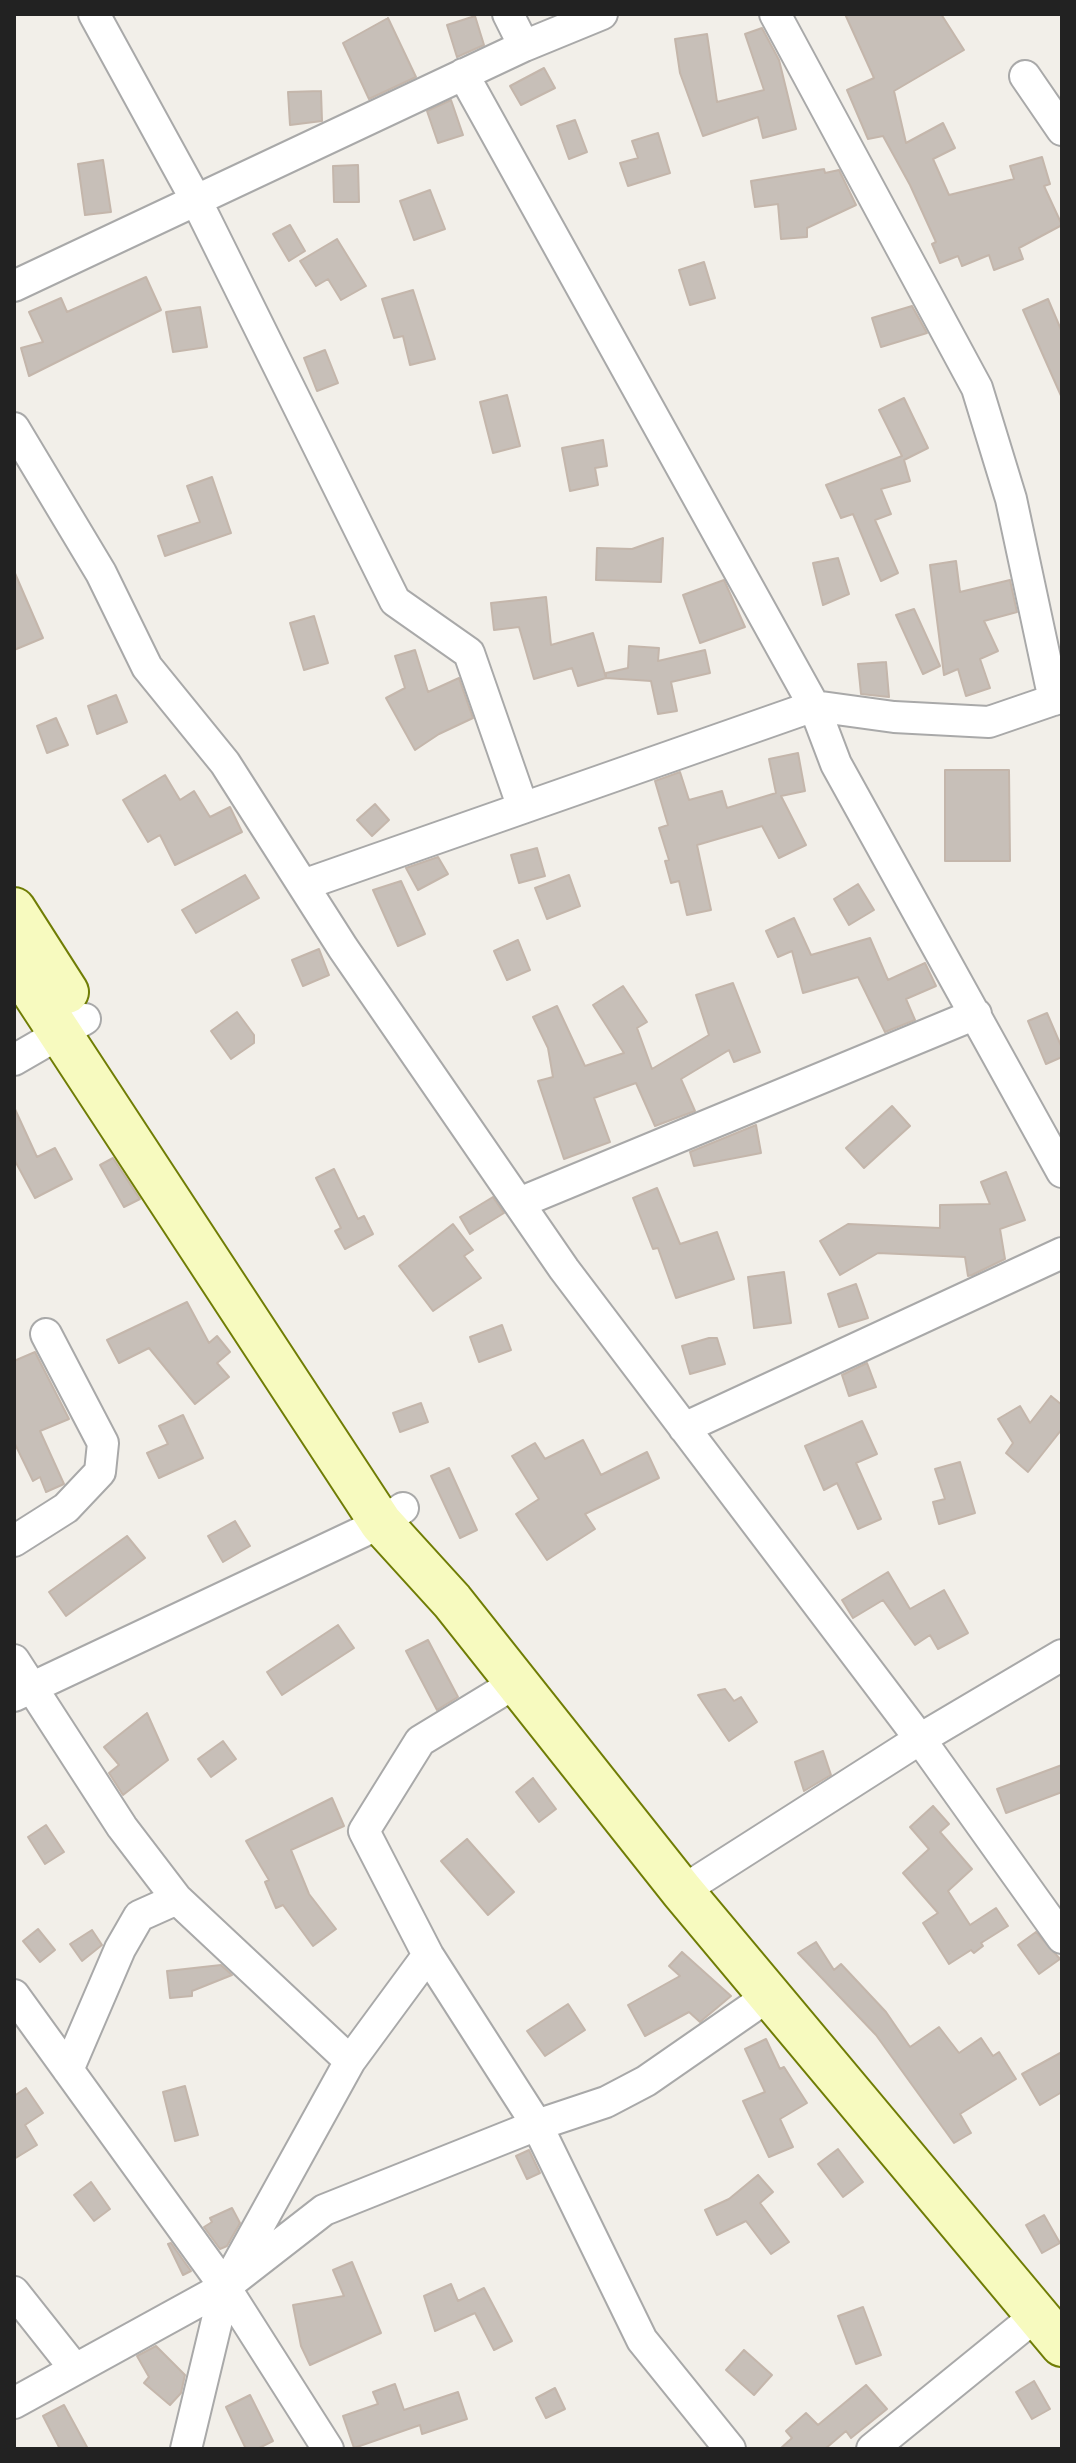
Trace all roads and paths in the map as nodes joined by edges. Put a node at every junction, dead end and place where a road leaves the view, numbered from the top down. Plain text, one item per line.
1 (94, 14) edge
2 (508, 14) edge
3 (602, 14) edge
4 (775, 14) edge
5 (524, 46) junction
6 (463, 74) junction
7 (1025, 76) dead end
8 (1062, 130) edge
9 (196, 200) junction
10 (14, 286) edge
11 (14, 428) edge
12 (1058, 698) edge
13 (814, 706) junction
14 (523, 808) junction
15 (303, 885) junction
16 (14, 909) edge
17 (14, 963) edge
18 (976, 1014) junction
19 (73, 1027) junction
20 (14, 1060) edge
21 (1062, 1172) edge
22 (519, 1203) junction
23 (1062, 1253) edge
24 (46, 1334) dead end
25 (684, 1428) junction
26 (392, 1516) junction
27 (14, 1541) edge
28 (1062, 1655) edge
29 (14, 1660) edge
30 (517, 1682) junction
31 (23, 1691) edge
32 (920, 1739) junction
33 (682, 1891) junction
34 (177, 1899) junction
35 (1062, 1938) edge
36 (428, 1955) junction
37 (14, 1995) edge
38 (770, 1995) junction
39 (350, 2061) junction
40 (68, 2070) junction
41 (537, 2125) junction
42 (225, 2287) junction
43 (14, 2292) edge
44 (1055, 2335) edge
45 (75, 2369) junction
46 (14, 2403) edge
47 (186, 2449) edge
48 (328, 2449) edge
49 (730, 2449) edge
50 (872, 2449) edge

1 - 9 street
2 - 5 street
3 - 5 street
4 - 12 street
5 - 6 street
6 - 9 street
6 - 13 street
7 - 8 street
9 - 10 street
9 - 14 street
11 - 15 street
12 - 13 street
13 - 14 street
13 - 18 street
14 - 15 street
15 - 22 street
16 - 19 main road
17 - 19 main road
18 - 21 street
18 - 22 street
19 - 20 street
19 - 26 main road
22 - 25 street
23 - 25 street
24 - 27 street
25 - 32 street
26 - 30 main road
26 - 31 street
28 - 32 street
29 - 31 street
30 - 33 main road
30 - 36 street
31 - 34 street
32 - 33 street
32 - 35 street
33 - 38 main road
34 - 39 street
34 - 40 street
36 - 39 street
36 - 41 street
37 - 40 street
38 - 41 street
38 - 44 main road
39 - 42 street
40 - 42 street
41 - 42 street
41 - 49 street
42 - 45 street
42 - 47 street
42 - 48 street
43 - 45 street
44 - 50 street
45 - 46 street

